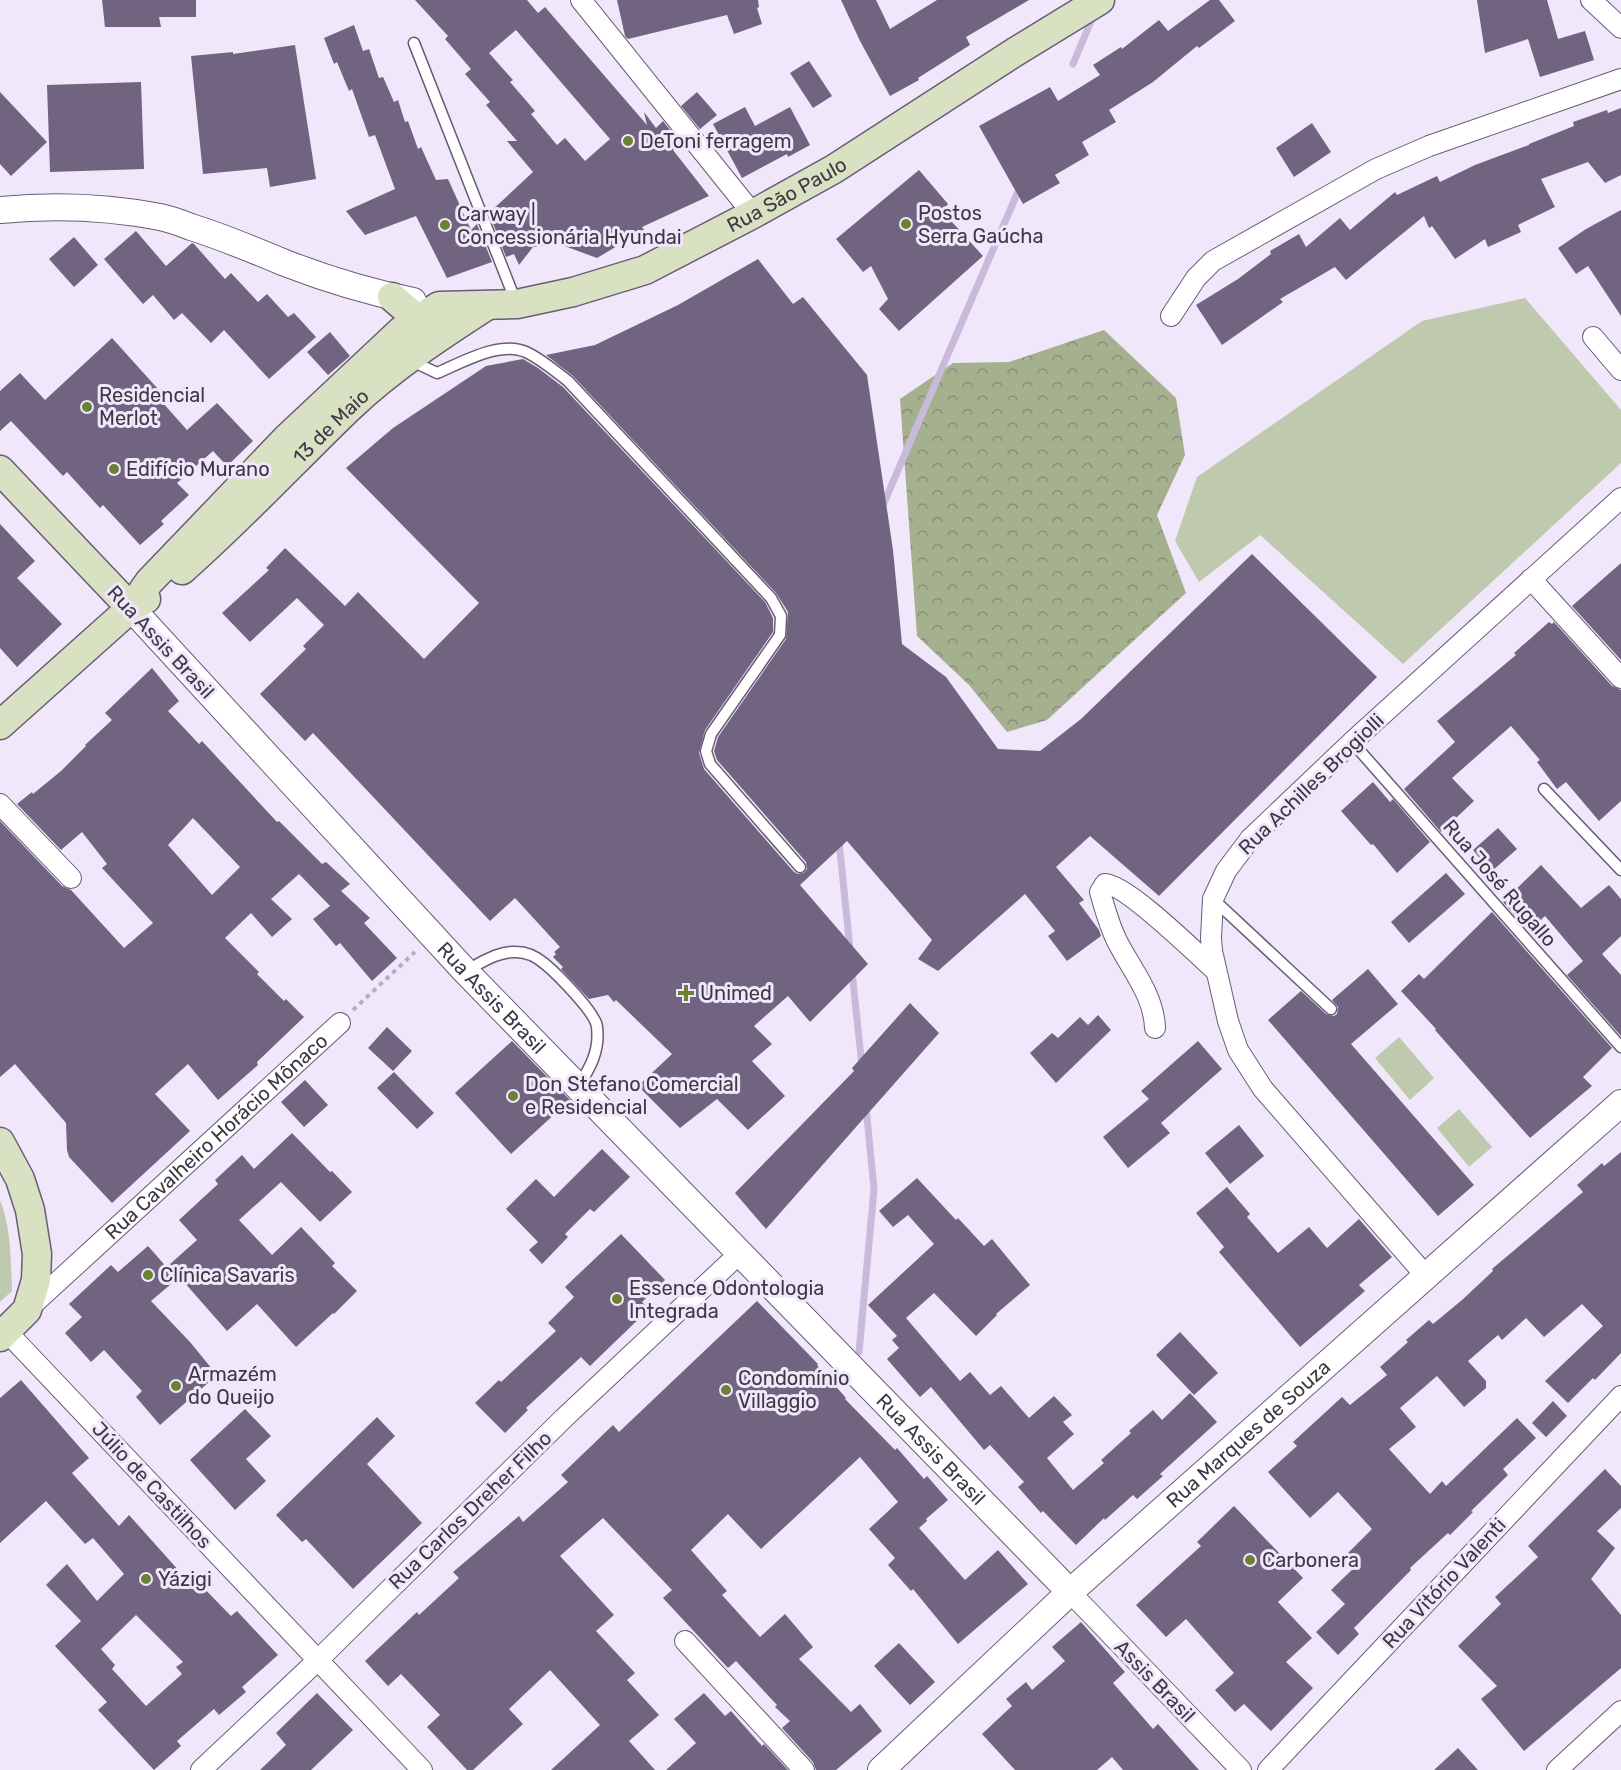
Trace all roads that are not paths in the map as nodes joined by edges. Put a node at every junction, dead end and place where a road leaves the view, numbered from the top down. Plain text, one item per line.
1 (581, 0) edge
2 (1100, 0) edge
3 (1591, 0) edge
4 (1621, 28) edge
5 (414, 43) dead end
6 (1621, 79) edge
7 (0, 210) edge
8 (753, 214) junction
9 (392, 297) joint
10 (503, 304) junction
11 (428, 313) junction
12 (1171, 316) dead end
13 (1593, 338) dead end
14 (409, 360) junction
15 (1621, 370) edge
16 (350, 407) junction
17 (0, 470) edge
18 (1621, 498) edge
19 (1531, 579) junction
20 (131, 608) junction
21 (1621, 678) edge
22 (0, 725) edge
23 (1352, 742) junction
24 (1544, 789) dead end
25 (0, 804) edge
26 (800, 867) dead end
27 (1621, 870) edge
28 (71, 878) dead end
29 (1213, 899) junction
30 (465, 971) junction
31 (1216, 971) junction
32 (1331, 1009) dead end
33 (339, 1023) road end
34 (1155, 1028) dead end
35 (1621, 1047) edge
36 (578, 1087) junction
37 (1621, 1103) edge
38 (0, 1142) edge
39 (740, 1253) junction
40 (1426, 1276) junction
41 (27, 1310) junction
42 (3, 1334) edge
43 (1621, 1396) edge
44 (1070, 1592) junction
45 (685, 1641) dead end
46 (318, 1660) junction
47 (1621, 1711) edge
48 (201, 1770) edge
49 (422, 1770) edge
50 (804, 1770) edge
51 (881, 1770) edge
52 (1241, 1770) edge
53 (1268, 1770) edge
54 (1557, 1770) edge

1 - 8 street
2 - 8 main road, Rua São Paulo
3 - 4 street
5 - 10 lane
6 - 12 street
7 - 9 street
8 - 10 main road, Rua São Paulo
9 - 11 main road
10 - 11 main road, Rua São Paulo
10 - 14 main road, 13 de Maio
11 - 16 main road
11 - 20 main road, 13 de Maio
13 - 15 street
14 - 16 main road, 13 de Maio
14 - 26 lane
16 - 20 main road, 13 de Maio
17 - 20 main road, Rua Assis Brasil
18 - 19 street, Rua Achilles Brogiolli
19 - 21 street
19 - 23 street, Rua Achilles Brogiolli
20 - 22 main road, 13 de Maio
20 - 30 street, Rua Assis Brasil
23 - 29 street, Rua Achilles Brogiolli
23 - 35 lane, Rua José Rugallo
24 - 27 lane
25 - 28 street
29 - 31 street, Rua Achilles Brogiolli
29 - 32 lane
30 - 36 street, Rua Assis Brasil
30 - 36 lane
31 - 34 street
31 - 40 street, Rua Achilles Brogiolli
33 - 41 street, Rua Cavalheiro Horácio Mônaco
36 - 39 street, Rua Assis Brasil
37 - 40 street, Rua Marques de Souza
38 - 41 main road
39 - 44 street, Rua Assis Brasil
39 - 46 street, Rua Carlos Dreher Filho
40 - 44 street, Rua Marques de Souza
41 - 42 main road, Rua Cavalheiro Horácio Mônaco
42 - 46 street, Júlio de Castilhos
43 - 53 street, Rua Vitório Valenti
44 - 51 street, Rua Marques de Souza
44 - 52 street, Assis Brasil
45 - 50 street
46 - 48 street, Rua Carlos Dreher Filho
46 - 49 street, Júlio de Castilhos
47 - 54 street

